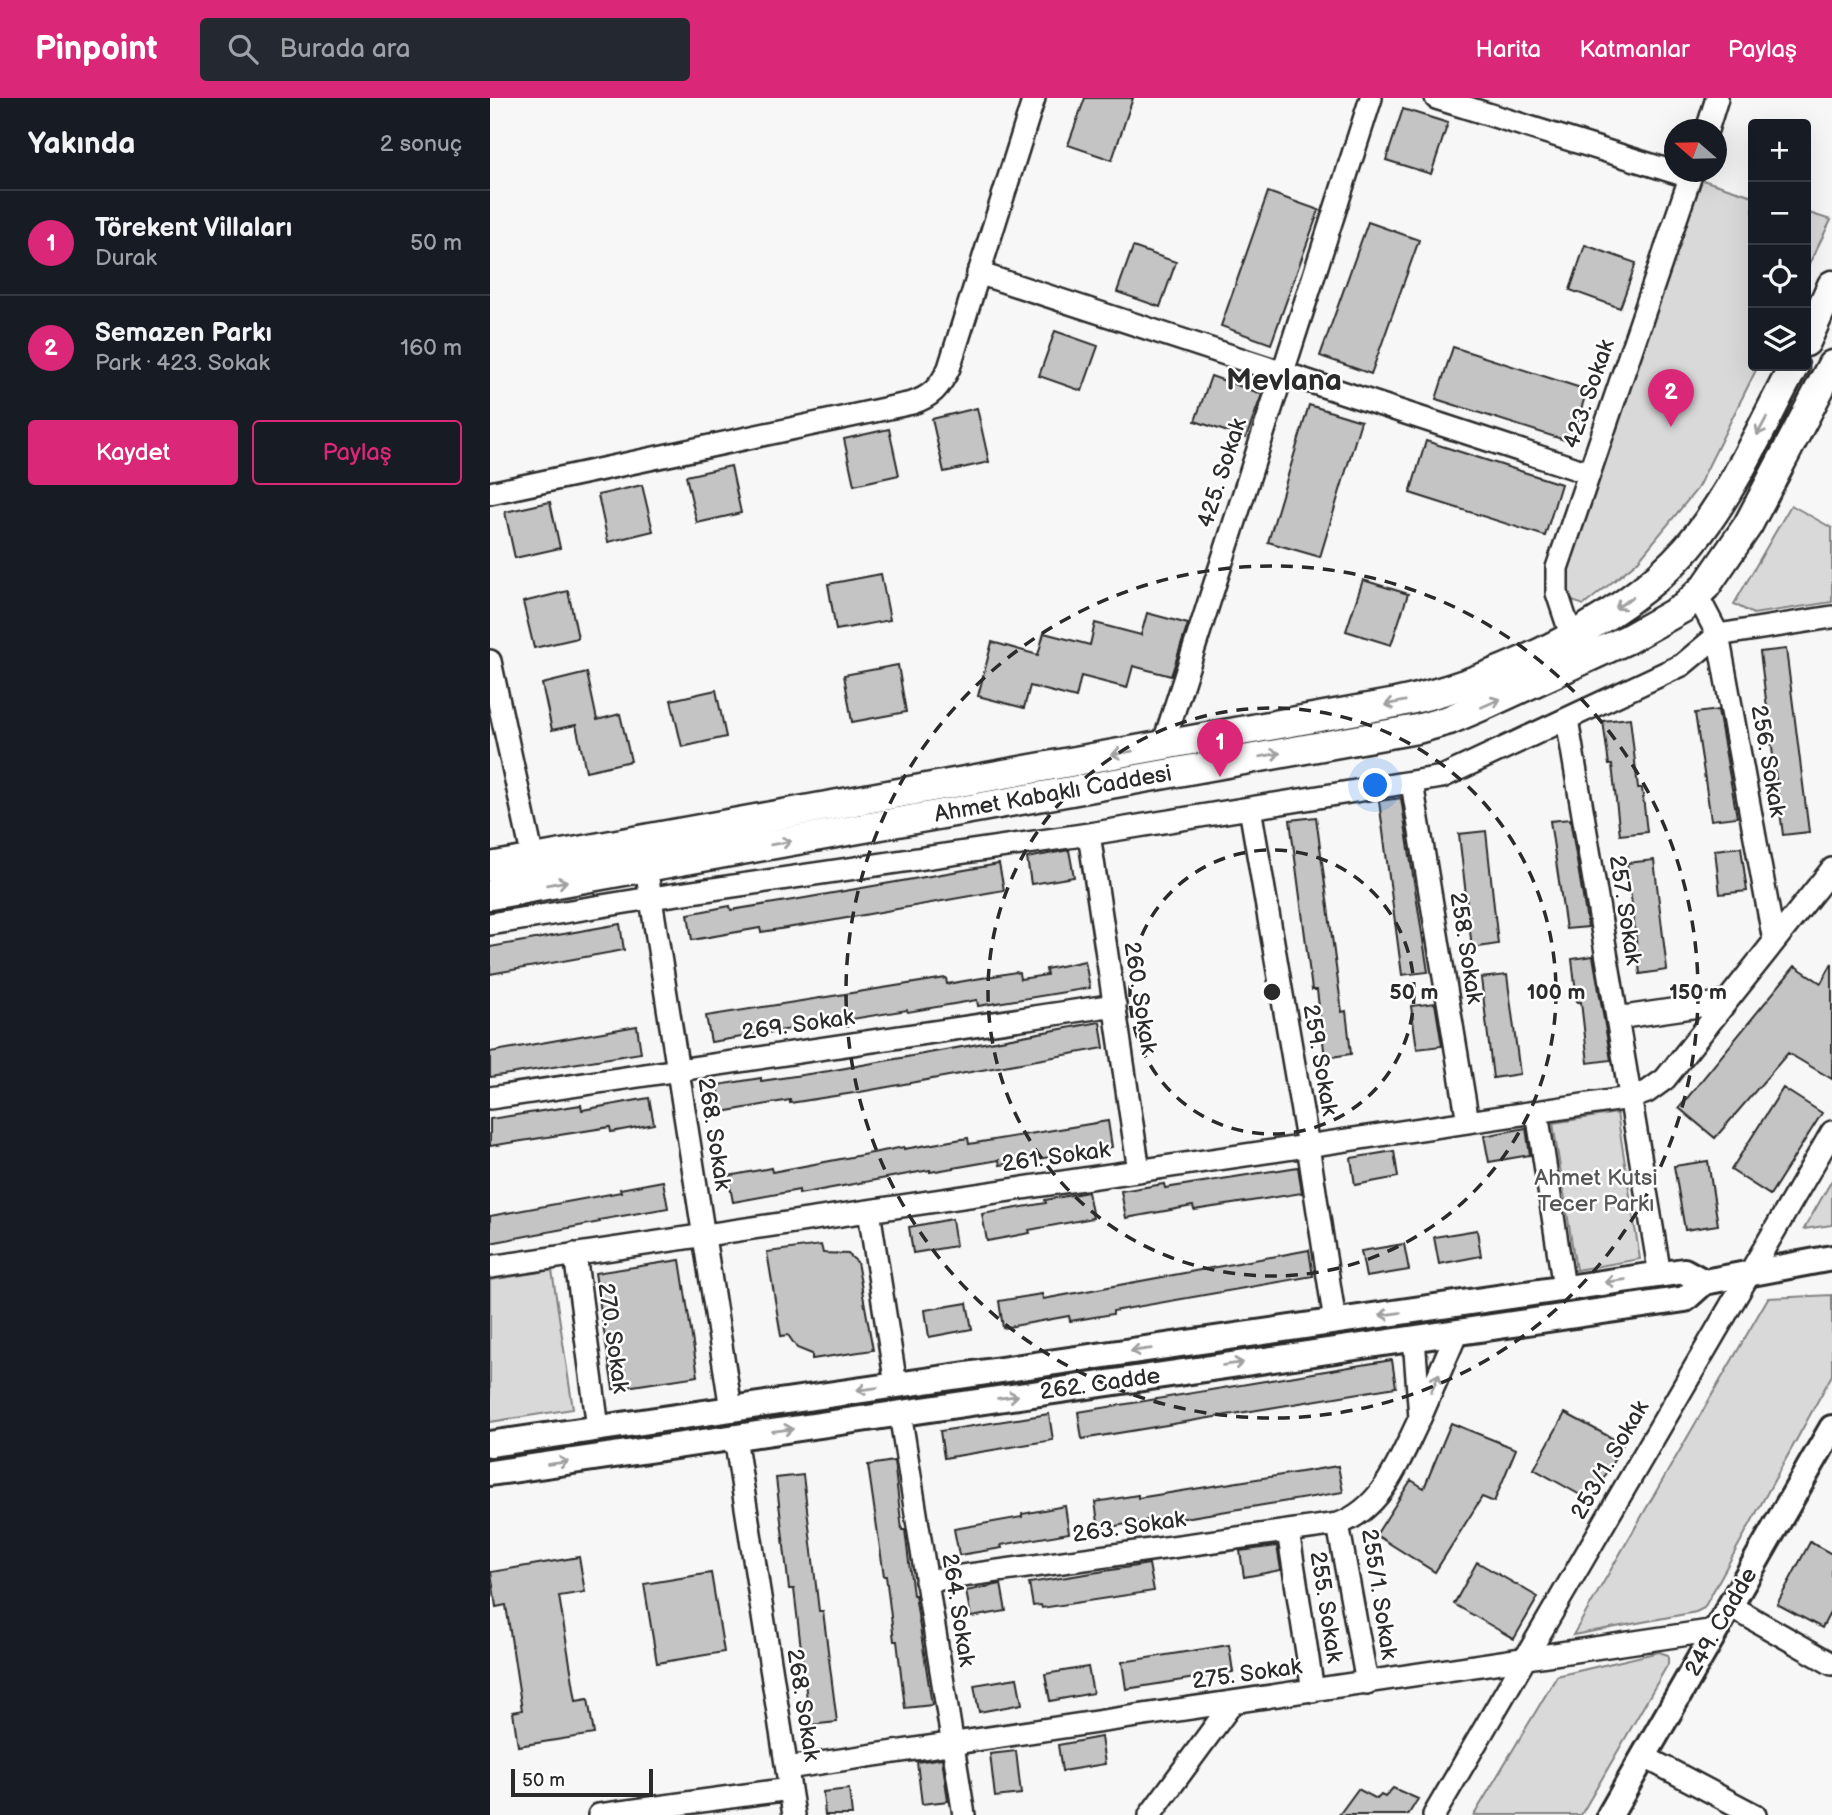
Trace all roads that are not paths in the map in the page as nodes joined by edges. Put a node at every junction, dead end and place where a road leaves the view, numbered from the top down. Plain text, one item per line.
1 (1034, 98) edge
2 (1371, 98) edge
3 (1436, 98) edge
4 (1717, 98) edge
5 (1710, 119) edge
6 (1664, 166) edge
7 (1688, 182) edge
8 (978, 273) junction
9 (1832, 285) edge
10 (1811, 331) edge
11 (1832, 365) edge
12 (1791, 371) edge
13 (1282, 373) junction
14 (1589, 473) junction
15 (490, 494) edge
16 (1670, 567) junction
17 (1697, 595) junction
18 (1832, 617) edge
19 (1571, 635) junction
20 (1718, 635) junction
21 (490, 661) edge
22 (1567, 719) junction
23 (1164, 745) junction
24 (1412, 783) junction
25 (1250, 808) junction
26 (1089, 834) junction
27 (533, 859) junction
28 (490, 867) edge
29 (646, 867) junction
30 (1832, 869) edge
31 (490, 895) edge
32 (651, 898) junction
33 (490, 924) edge
34 (1774, 941) junction
35 (1726, 1002) junction
36 (1115, 1005) junction
37 (1617, 1018) junction
38 (678, 1070) junction
39 (490, 1098) edge
40 (1630, 1098) junction
41 (1537, 1112) junction
42 (1468, 1122) junction
43 (1832, 1132) edge
44 (1308, 1146) junction
45 (1139, 1171) junction
46 (869, 1211) junction
47 (704, 1235) junction
48 (575, 1254) junction
49 (1832, 1258) edge
50 (490, 1266) edge
51 (1750, 1273) junction
52 (1660, 1275) junction
53 (1704, 1282) junction
54 (1564, 1288) junction
55 (1335, 1322) junction
56 (1457, 1332) junction
57 (1414, 1338) junction
58 (896, 1385) junction
59 (731, 1409) junction
60 (900, 1413) junction
61 (1420, 1418) junction
62 (598, 1428) junction
63 (1832, 1428) edge
64 (735, 1437) junction
65 (490, 1444) edge
66 (490, 1473) edge
67 (1338, 1524) junction
68 (1288, 1531) junction
69 (926, 1581) junction
70 (1730, 1606) junction
71 (1716, 1630) junction
72 (1524, 1659) junction
73 (1832, 1664) edge
74 (1367, 1682) junction
75 (1313, 1691) junction
76 (1233, 1702) junction
77 (952, 1744) junction
78 (1643, 1756) junction
79 (788, 1779) junction
80 (612, 1814) edge
81 (794, 1815) edge
82 (964, 1815) edge
83 (1150, 1815) edge
84 (1434, 1815) edge
85 (1609, 1815) edge
86 (1755, 1815) edge

1 - 8 street
2 - 13 street, 425. Sokak
3 - 6 street
4 - 5 street
7 - 14 street, 423. Sokak
8 - 13 street
8 - 15 street
9 - 10 main road
11 - 17 main road, Ahmet Kabaklı Caddesi
12 -> 16 main road, Ahmet Kabaklı Caddesi
13 - 14 street
13 - 23 street, 425. Sokak
14 - 19 street, 423. Sokak
16 - 17 main road
16 -> 19 main road, Ahmet Kabaklı Caddesi
17 - 20 street, 256. Sokak
29 -> 17 main road, Ahmet Kabaklı Caddesi
18 - 20 street
19 -> 23 main road, Ahmet Kabaklı Caddesi
20 - 22 street
20 - 34 street, 256. Sokak
21 - 27 street
22 - 24 street
22 - 37 street, 257. Sokak
23 -> 27 main road, Ahmet Kabaklı Caddesi
24 - 25 street
24 - 42 street, 258. Sokak
25 - 26 street
25 - 44 street, 259. Sokak
26 - 32 street
26 - 36 street, 260. Sokak
27 - 28 main road, Ahmet Kabaklı Caddesi
31 -> 29 main road, Ahmet Kabaklı Caddesi
29 - 32 street, 268. Sokak
30 - 34 street, 261. Sokak
32 - 33 street
32 - 38 street, 268. Sokak
34 - 35 street, 261. Sokak
35 - 37 street
35 - 40 street, 261. Sokak
36 - 38 street, 269. Sokak
36 - 45 street, 260. Sokak
37 - 40 street, 257. Sokak
38 - 39 street, 269. Sokak
38 - 47 street, 268. Sokak
40 - 41 street, 261. Sokak
40 - 52 street, 257. Sokak
41 - 42 street, 261. Sokak
41 - 54 street
42 - 44 street, 261. Sokak
43 - 51 street, 253/1. Sokak
44 - 45 street, 261. Sokak
44 - 55 street, 259. Sokak
45 - 46 street, 261. Sokak
46 - 47 street, 261. Sokak
46 - 58 street
47 - 48 street, 261. Sokak
47 - 59 street, 268. Sokak
48 - 50 street, 261. Sokak
48 - 62 street, 270. Sokak
49 - 51 street, 262. Cadde
51 - 53 street, 262. Cadde
51 - 72 street, 253/1. Sokak
52 - 53 street, 262. Cadde
52 -> 54 street, 262. Cadde
53 - 56 street, 262. Cadde
54 -> 55 street, 262. Cadde
55 -> 58 street, 262. Cadde
56 - 57 street, 262. Cadde
61 -> 56 street, 255/1. Sokak
60 -> 57 street, 262. Cadde
57 - 61 street
58 -> 59 street, 262. Cadde
59 - 62 street, 262. Cadde
59 - 64 street
64 -> 60 street, 262. Cadde
60 - 69 street, 264. Sokak
61 - 67 street, 255/1. Sokak
62 - 65 street, 262. Cadde
63 - 70 street, 249. Cadde
66 -> 64 street, 262. Cadde
64 - 79 street, 268. Sokak
67 - 68 street, 263. Sokak
67 - 74 street, 255/1. Sokak
68 - 69 street, 263. Sokak
68 - 75 street, 255. Sokak
69 - 77 street, 264. Sokak
70 - 71 street, 249. Cadde
70 - 73 street
71 - 72 street, 275. Sokak
71 - 78 street, 249. Cadde
72 - 74 street, 275. Sokak
72 - 84 street, 253/1. Sokak
74 - 75 street, 275. Sokak
75 - 76 street, 275. Sokak
76 - 77 street, 275. Sokak
76 - 83 street
77 - 79 street, 275. Sokak
77 - 82 street, 264. Sokak
78 - 85 street, 249. Cadde
78 - 86 street
79 - 80 street, 275. Sokak
79 - 81 street, 268. Sokak

